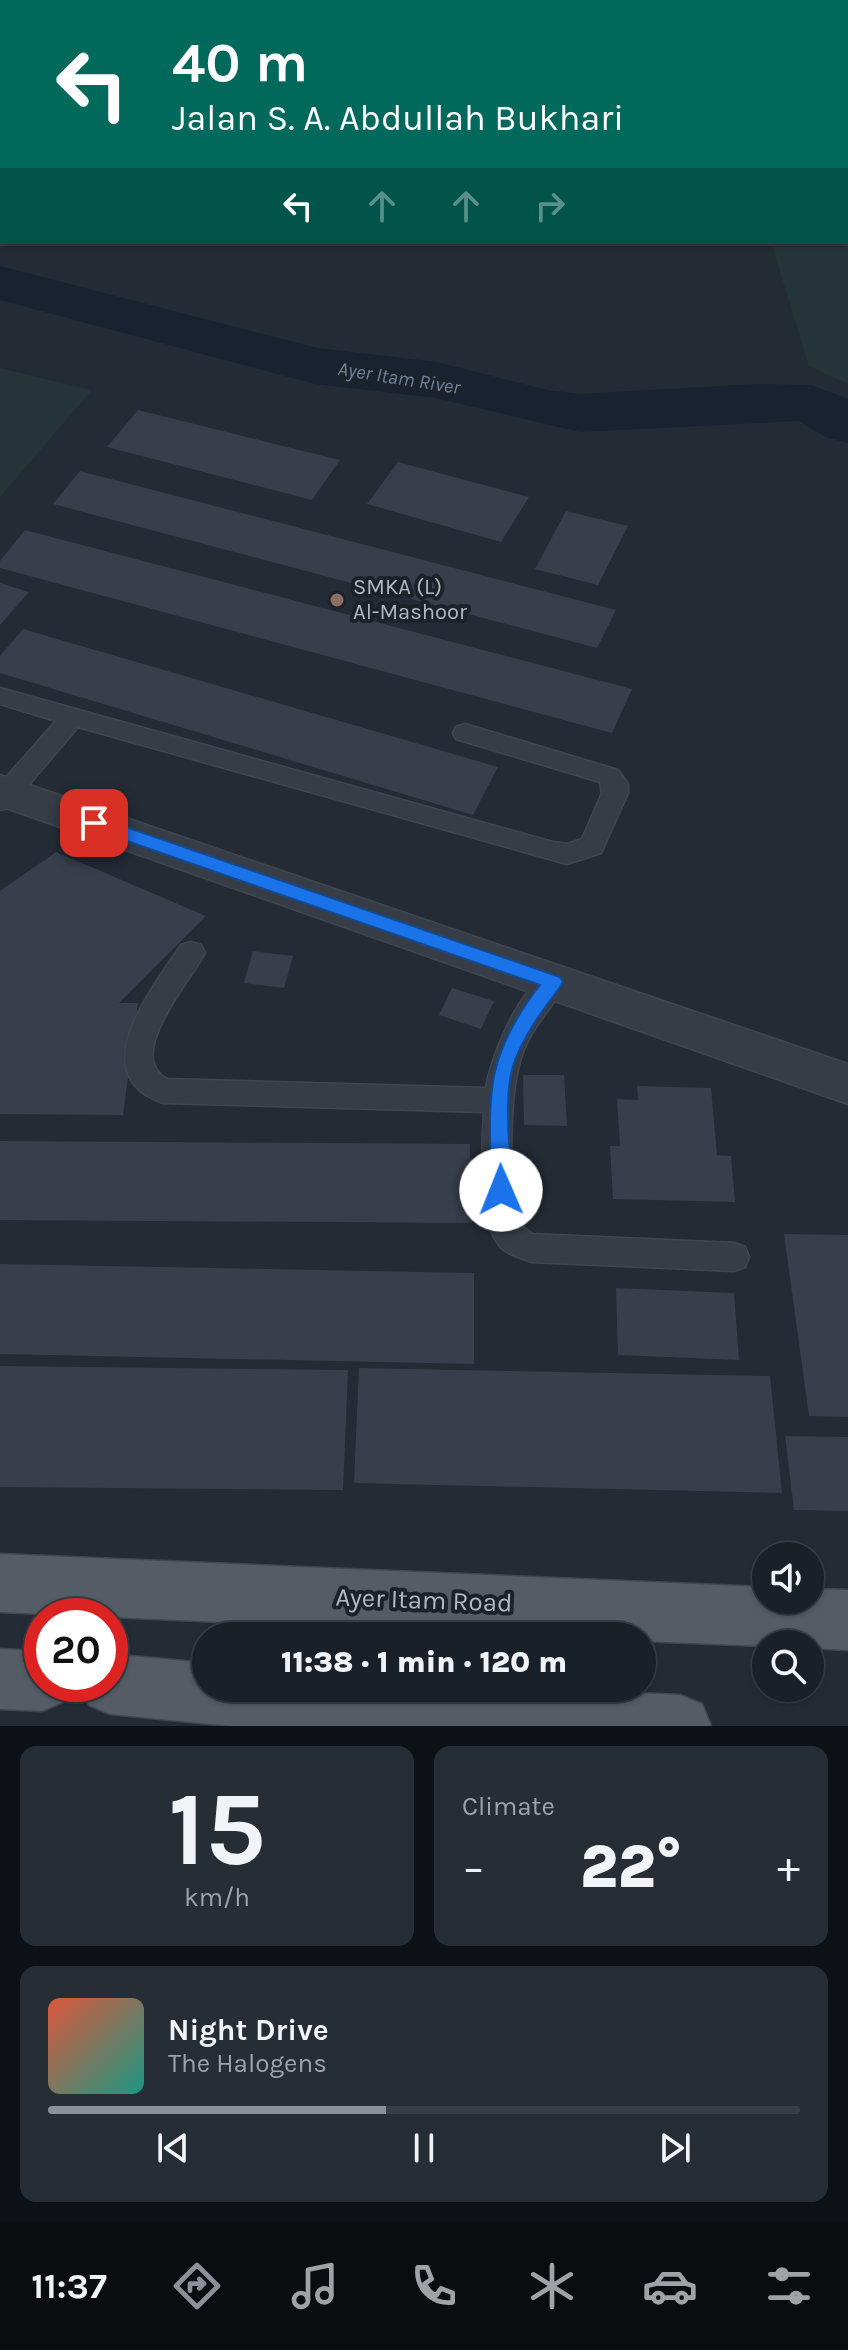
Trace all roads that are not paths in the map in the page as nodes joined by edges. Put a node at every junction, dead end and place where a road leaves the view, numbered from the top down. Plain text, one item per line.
1 (0, 696) edge
2 (73, 717) junction
3 (465, 733) dead end
4 (2, 795) edge
5 (191, 953) dead end
6 (553, 982) junction
7 (848, 1084) edge
8 (500, 1100) junction
9 (734, 1257) dead end
10 (0, 1583) edge
11 (848, 1620) edge
12 (0, 1679) edge
13 (24, 1680) edge
14 (128, 1686) edge
15 (425, 1720) edge
16 (680, 1726) edge

1 - 2 lane
2 - 3 lane
2 - 4 lane
4 - 6 street
5 - 8 lane
6 - 7 street
6 - 8 lane
8 - 9 lane
10 - 11 main road, Ayer Itam Road
12 - 13 main road
14 - 15 main road
15 - 16 main road

